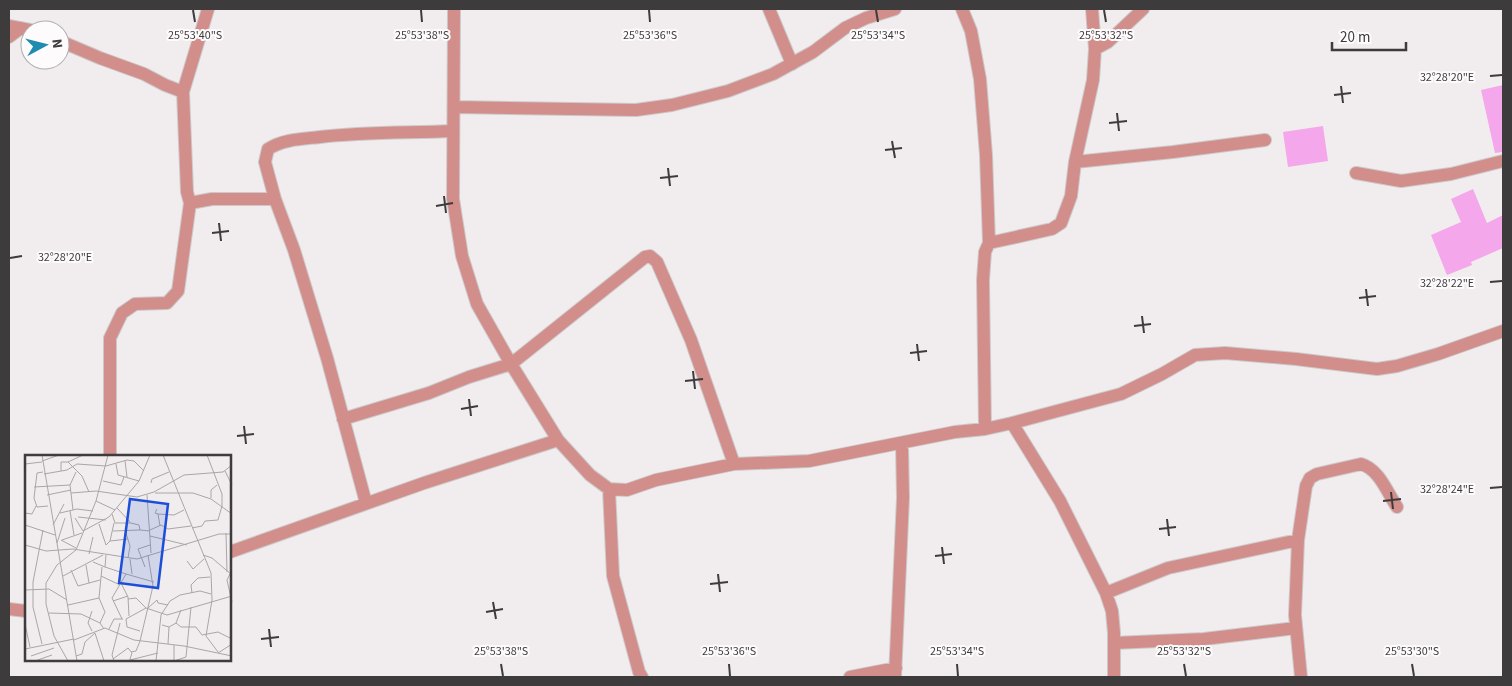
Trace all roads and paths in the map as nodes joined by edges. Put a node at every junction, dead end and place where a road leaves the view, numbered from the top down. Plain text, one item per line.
1 (208, 9) edge
2 (454, 9) edge
3 (769, 9) edge
4 (894, 9) edge
5 (962, 9) edge
6 (1092, 9) edge
7 (1143, 9) edge
8 (20, 28) edge
9 (9, 37) edge
10 (70, 45) edge
11 (1095, 49) junction
12 (792, 64) junction
13 (183, 92) junction
14 (454, 107) junction
15 (453, 132) junction
16 (1265, 140) dead end
17 (1503, 161) edge
18 (1075, 162) junction
19 (1356, 173) dead end
20 (275, 199) junction
21 (190, 203) junction
22 (989, 243) junction
23 (1503, 332) edge
24 (511, 364) junction
25 (343, 419) junction
26 (1012, 423) junction
27 (985, 429) junction
28 (558, 440) junction
29 (902, 443) junction
30 (110, 455) edge
31 (734, 464) junction
32 (609, 489) junction
33 (366, 503) junction
34 (1397, 507) dead end
35 (1298, 540) junction
36 (231, 552) edge
37 (1106, 593) junction
38 (9, 609) edge
39 (25, 611) edge
40 (1296, 628) junction
41 (1114, 643) junction
42 (895, 672) edge
43 (642, 677) edge
44 (850, 677) edge
45 (1114, 677) edge
46 (1301, 677) edge

1 - 13 street
2 - 14 street
3 - 12 street
4 - 12 street
5 - 22 street
6 - 11 street
7 - 11 street
8 - 9 street
10 - 13 street
11 - 18 street
12 - 14 street
13 - 21 street
14 - 15 street
15 - 20 street
15 - 24 street
16 - 18 street
17 - 19 street
18 - 22 street
20 - 21 street
20 - 25 street
21 - 30 street
22 - 27 street
23 - 26 street
24 - 25 street
24 - 28 street
24 - 31 street
25 - 33 street
26 - 27 street
26 - 37 street
27 - 29 street
28 - 32 street
28 - 33 street
29 - 31 street
29 - 42 street
31 - 32 street
32 - 43 street
33 - 36 street
34 - 35 street
35 - 37 street
35 - 40 street
37 - 41 street
38 - 39 street
40 - 41 street
40 - 46 street
41 - 45 street
42 - 44 street

